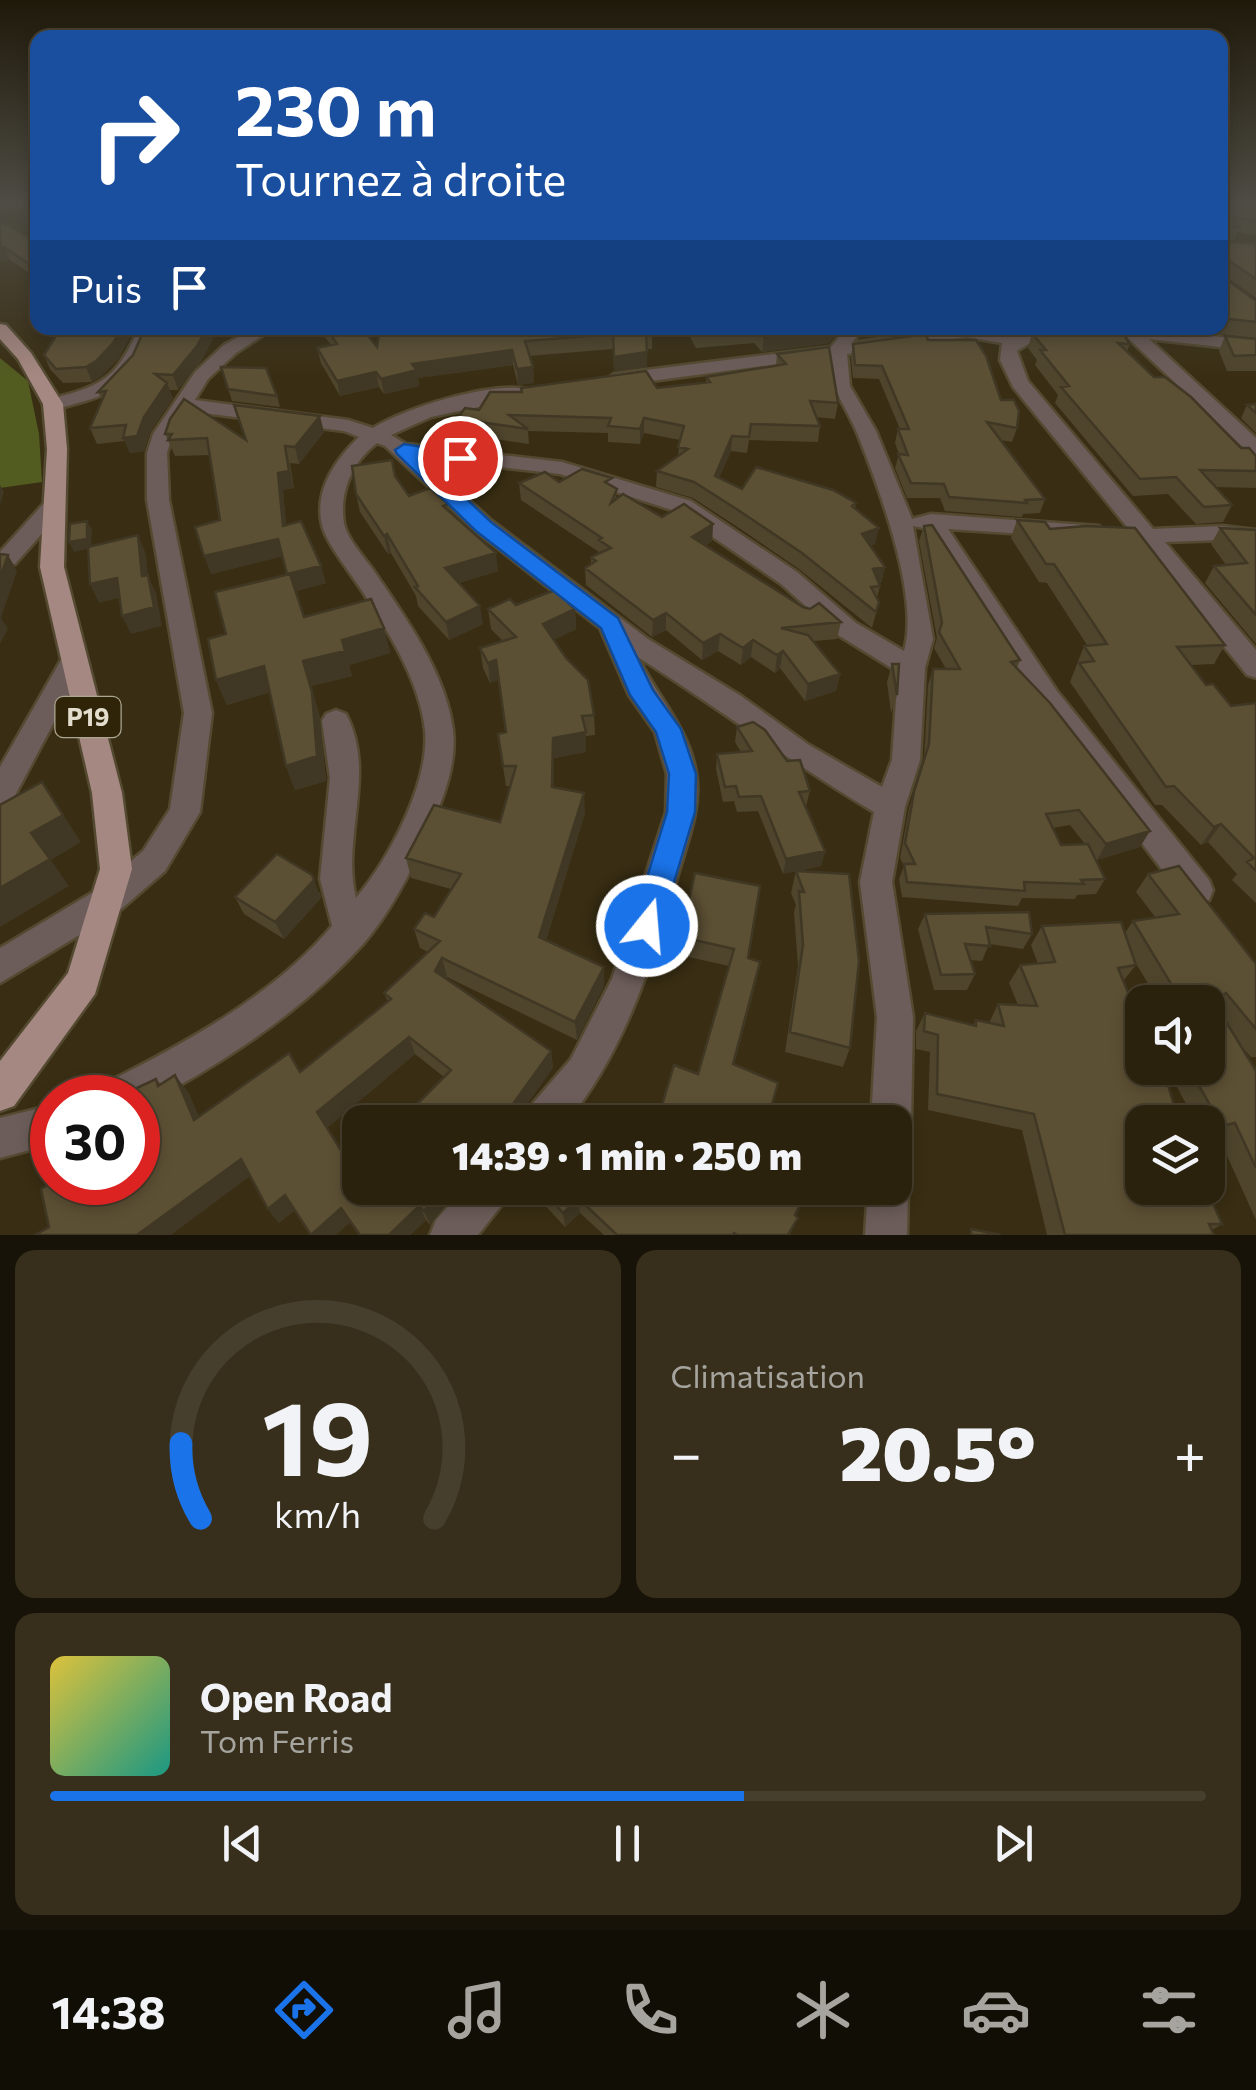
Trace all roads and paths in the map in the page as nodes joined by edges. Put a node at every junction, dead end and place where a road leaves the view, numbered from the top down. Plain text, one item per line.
1 (0, 330) edge
2 (144, 335) edge
3 (254, 335) edge
4 (849, 335) edge
5 (944, 335) edge
6 (986, 335) edge
7 (1041, 335) edge
8 (1115, 335) edge
9 (1149, 335) edge
10 (1017, 340) junction
11 (1256, 346) edge
12 (838, 349) junction
13 (592, 383) edge
14 (542, 390) edge
15 (53, 404) junction
16 (182, 404) junction
17 (375, 437) junction
18 (1256, 449) edge
19 (404, 450) junction
20 (54, 506) junction
21 (901, 520) junction
22 (931, 521) junction
23 (1256, 536) edge
24 (1150, 537) junction
25 (7, 559) edge
26 (610, 624) junction
27 (74, 660) junction
28 (912, 668) junction
29 (1256, 668) edge
30 (336, 721) dead end
31 (0, 794) edge
32 (890, 807) junction
33 (107, 901) junction
34 (1210, 906) edge
35 (351, 933) junction
36 (0, 966) edge
37 (160, 1077) edge
38 (0, 1092) edge
39 (557, 1105) edge
40 (891, 1105) edge
41 (30, 1130) edge
42 (0, 1138) edge
43 (476, 1205) edge
44 (887, 1205) edge
45 (451, 1235) edge
46 (886, 1235) edge

1 - 15 main road, P19
2 - 15 street
3 - 16 street
4 - 12 street
5 - 12 street
6 - 10 street
7 - 10 street
8 - 18 street
9 - 11 street
10 - 24 street
12 - 13 street
12 - 21 street
14 - 17 street
15 - 20 main road, P19
16 - 17 street
16 - 33 street
17 - 19 street
17 - 35 street
19 - 26 street
19 - 28 street
20 - 25 street
20 - 27 main road, P19
21 - 22 street
21 - 28 street
22 - 24 street
22 - 34 street
23 - 24 street
24 - 29 street
26 - 32 street
26 - 39 street
27 - 31 street
27 - 33 main road, P19
28 - 32 street
30 - 35 street
32 - 40 street
33 - 36 street
33 - 38 main road, P19
35 - 37 street
41 - 42 street
43 - 45 street
44 - 46 street

